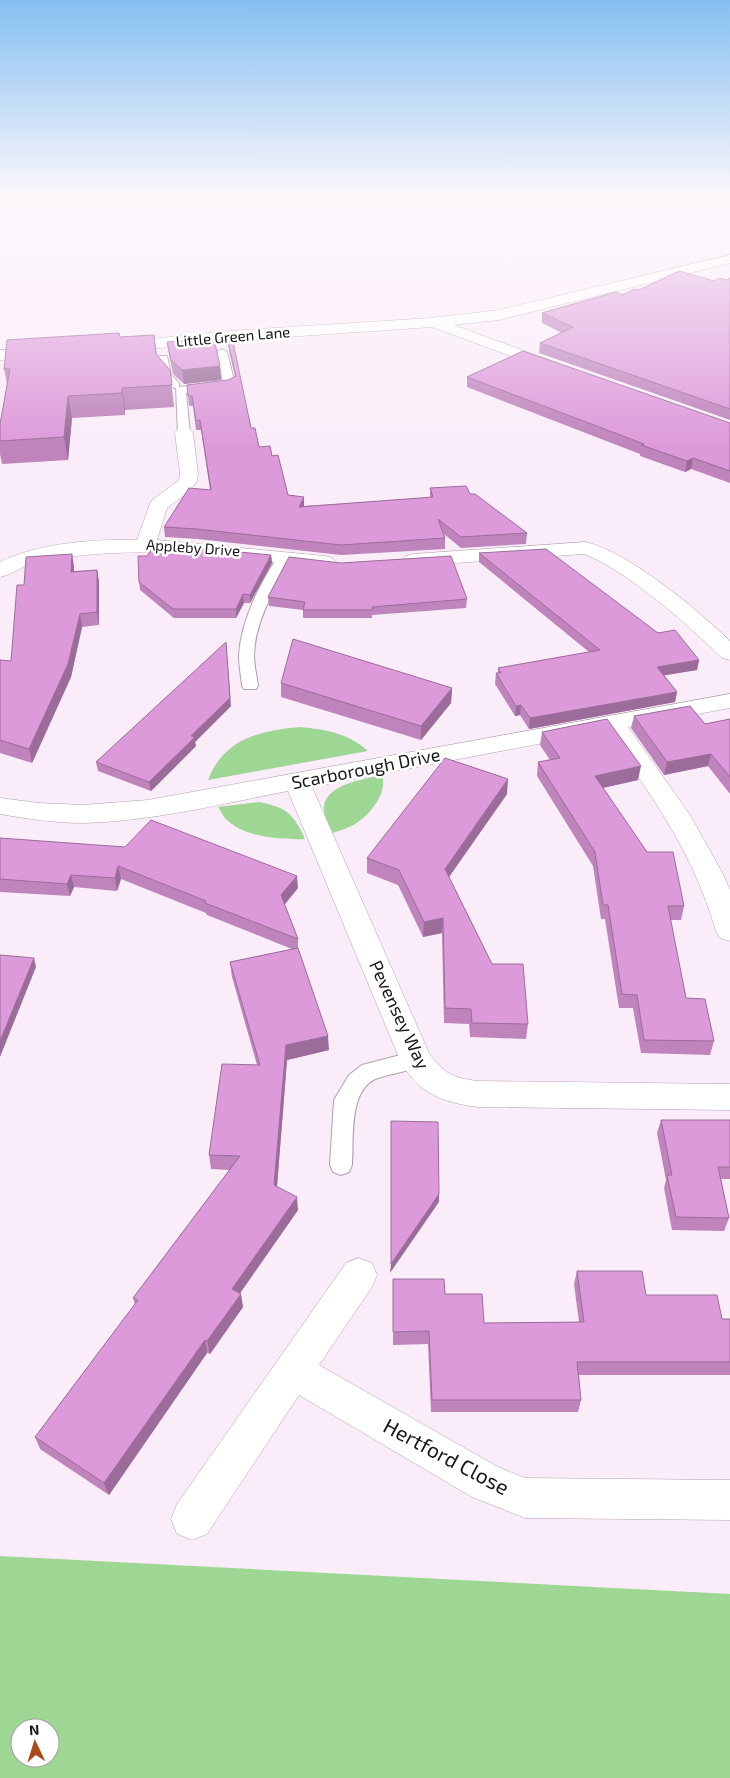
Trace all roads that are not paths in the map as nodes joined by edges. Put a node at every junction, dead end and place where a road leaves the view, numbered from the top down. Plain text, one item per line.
1 (647, 280) edge
2 (431, 322) junction
3 (106, 349) edge
4 (222, 352) dead end
5 (58, 353) edge
6 (0, 355) edge
7 (163, 358) dead end
8 (563, 370) edge
9 (180, 390) junction
10 (184, 434) joint
11 (146, 544) junction
12 (284, 558) junction
13 (391, 562) edge
14 (341, 564) edge
15 (0, 571) edge
16 (730, 653) edge
17 (250, 686) dead end
18 (730, 701) edge
19 (612, 722) junction
20 (297, 782) junction
21 (0, 806) edge
22 (730, 931) edge
23 (416, 1060) junction
24 (730, 1097) edge
25 (341, 1165) dead end
26 (359, 1275) dead end
27 (294, 1371) junction
28 (730, 1500) edge
29 (192, 1519) dead end

1 - 2 street, Little Green Lane
2 - 3 street, Little Green Lane
2 - 8 street
4 - 9 lane
5 - 6 street
7 - 9 lane
9 - 10 lane
10 - 11 street
11 - 12 street, Appleby Drive
11 - 15 street, Appleby Drive
12 - 14 street, Appleby Drive
12 - 17 lane
13 - 16 street
18 - 19 street, Scarborough Drive
19 - 20 street, Scarborough Drive
19 - 22 street
20 - 21 street, Scarborough Drive
20 - 23 street, Pevensey Way
23 - 24 street, Pevensey Way
23 - 25 lane
26 - 27 street
27 - 28 street, Hertford Close
27 - 29 street

